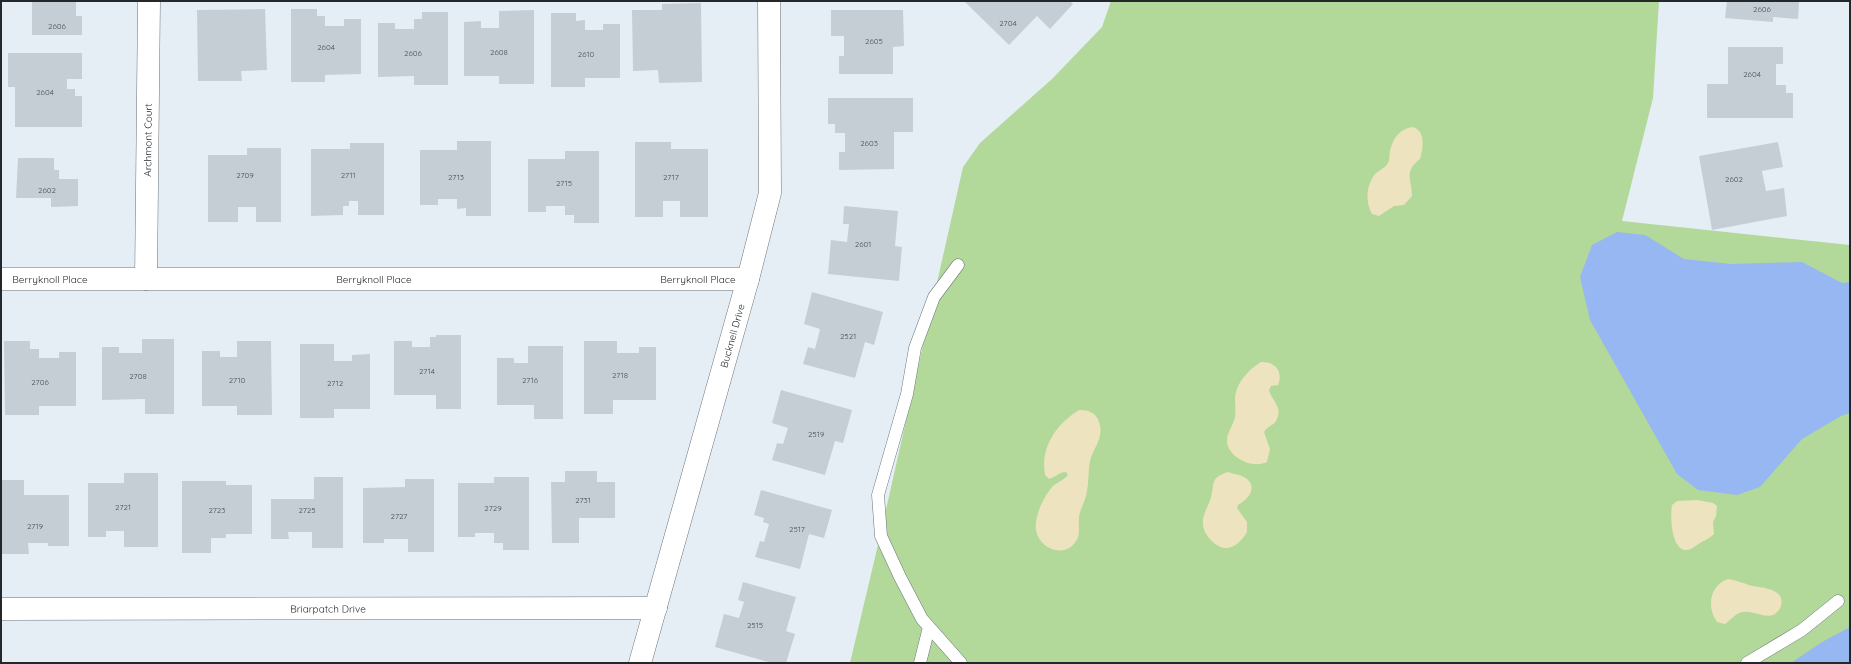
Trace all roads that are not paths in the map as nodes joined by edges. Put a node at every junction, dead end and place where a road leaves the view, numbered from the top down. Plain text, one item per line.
1 (149, 1) edge
2 (769, 1) edge
3 (958, 265) dead end
4 (1, 279) edge
5 (146, 279) junction
6 (748, 279) junction
7 (1838, 601) dead end
8 (656, 608) junction
9 (1, 609) edge
10 (929, 628) junction
11 (640, 663) edge
12 (920, 663) edge
13 (961, 663) edge
14 (1747, 663) edge

1 - 5 street, Archmont Court
2 - 6 street, Bucknell Drive
3 - 10 lane
4 - 5 street, Berryknoll Place
5 - 6 street, Berryknoll Place
6 - 8 street, Bucknell Drive
7 - 14 lane
8 - 9 street, Briarpatch Drive
8 - 11 street, Bucknell Drive
10 - 12 lane
10 - 13 lane

